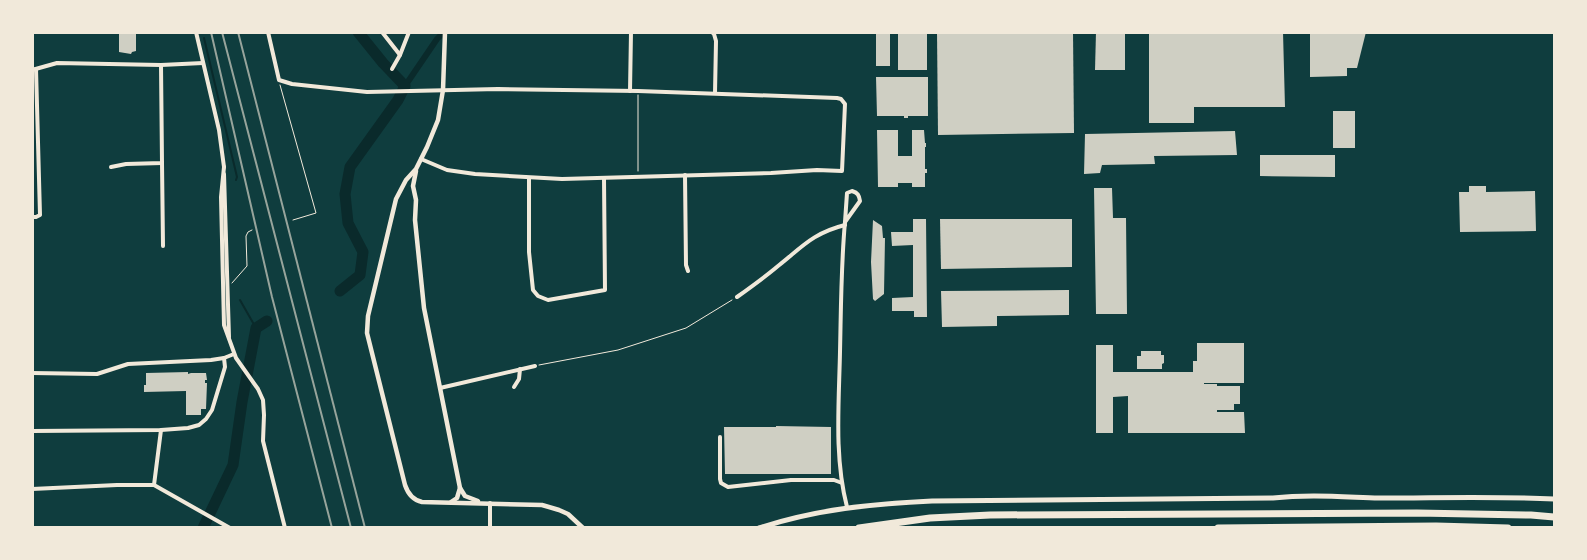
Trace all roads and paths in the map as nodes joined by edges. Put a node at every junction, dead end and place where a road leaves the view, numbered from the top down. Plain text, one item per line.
1 (196, 32) edge
2 (268, 32) edge
3 (382, 32) edge
4 (409, 32) edge
5 (445, 32) edge
6 (631, 32) edge
7 (712, 32) edge
8 (400, 55) junction
9 (203, 63) junction
10 (161, 65) junction
11 (34, 69) edge
12 (392, 69) dead end
13 (279, 80) junction
14 (442, 90) junction
15 (630, 91) junction
16 (638, 91) junction
17 (714, 93) junction
18 (421, 159) junction
19 (162, 163) junction
20 (111, 167) dead end
21 (224, 167) junction
22 (416, 169) junction
23 (685, 175) junction
24 (638, 177) junction
25 (529, 178) junction
26 (604, 178) junction
27 (32, 217) edge
28 (293, 220) dead end
29 (845, 224) junction
30 (252, 230) dead end
31 (163, 246) dead end
32 (688, 271) dead end
33 (228, 287) junction
34 (737, 297) joint
35 (229, 339) junction
36 (234, 354) junction
37 (224, 358) junction
38 (536, 366) joint
39 (520, 369) junction
40 (32, 373) edge
41 (514, 387) dead end
42 (440, 388) junction
43 (161, 430) junction
44 (32, 431) edge
45 (720, 437) dead end
46 (842, 483) junction
47 (154, 485) junction
48 (32, 488) edge
49 (460, 488) junction
50 (1554, 499) edge
51 (450, 502) junction
52 (490, 504) junction
53 (847, 508) junction
54 (1554, 517) edge
55 (230, 528) edge
56 (285, 528) edge
57 (490, 528) edge
58 (583, 528) edge
59 (759, 528) edge
60 (859, 528) edge
61 (1218, 528) edge
62 (1508, 528) edge

1 - 9 street
2 - 13 street
3 - 8 street
4 - 8 street
5 - 14 street
6 - 15 street
7 - 17 street
8 - 12 street
9 - 10 street
9 - 21 street
10 - 11 street
10 - 19 street
11 - 27 street
13 - 14 street
13 - 28 path
14 - 15 street
14 - 18 street
15 - 16 street
16 - 17 street
16 - 24 path
17 - 23 street
18 - 22 street
18 - 25 street
19 - 20 street
19 - 31 street
21 - 33 street
21 - 35 street
22 - 42 street
22 - 51 street
23 - 24 street
23 - 32 street
24 - 26 street
25 - 26 street
25 - 26 street
29 - 29 street
29 - 34 street
29 - 46 street
30 - 33 path
33 - 35 street
34 - 38 path
35 - 36 street
36 - 37 street
36 - 56 street
37 - 40 street
37 - 43 street
38 - 39 street
39 - 41 street
39 - 42 street
42 - 49 street
43 - 44 street
43 - 47 street
45 - 46 street
46 - 53 street
47 - 48 street
47 - 55 street
49 - 51 street
49 - 52 street
50 - 53 main road
51 - 52 street
52 - 57 street
52 - 58 street
53 - 59 main road
54 - 60 highway
61 - 62 highway

